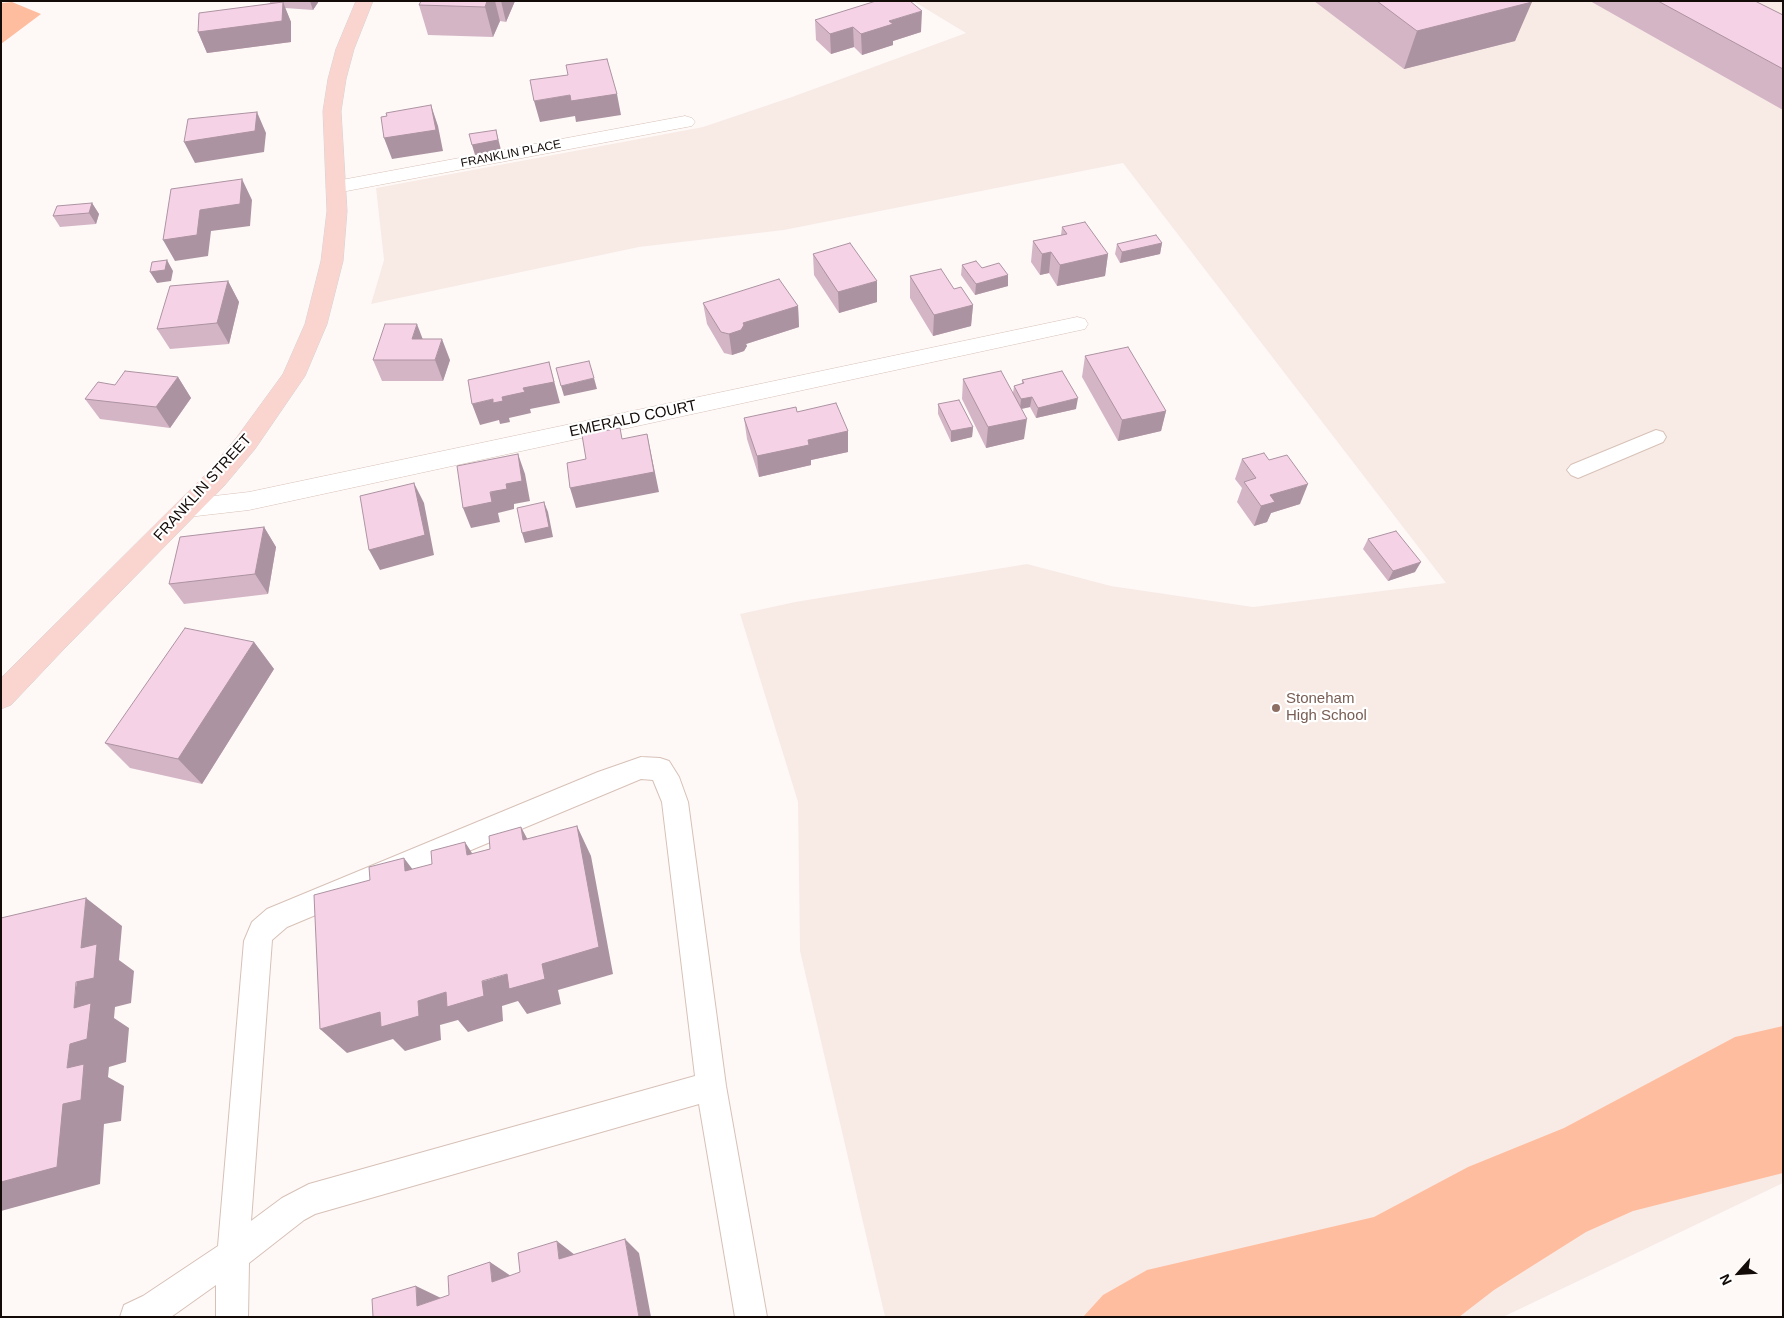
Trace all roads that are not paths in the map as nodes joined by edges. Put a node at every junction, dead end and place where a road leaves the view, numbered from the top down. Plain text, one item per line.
1 (365, 1) edge
2 (685, 122) dead end
3 (336, 187) junction
4 (1077, 324) dead end
5 (1656, 437) dead end
6 (1578, 470) dead end
7 (188, 508) junction
8 (1, 697) edge
9 (711, 1086) junction
10 (233, 1255) junction
11 (136, 1317) edge
12 (232, 1317) edge
13 (751, 1317) edge

1 - 3 main road, FRANKLIN STREET
2 - 3 street, FRANKLIN PLACE
3 - 7 main road, FRANKLIN STREET
4 - 7 street, EMERALD COURT
5 - 6 lane
7 - 8 main road, FRANKLIN STREET
9 - 10 lane
9 - 10 lane
9 - 13 lane
10 - 11 lane
10 - 12 lane

